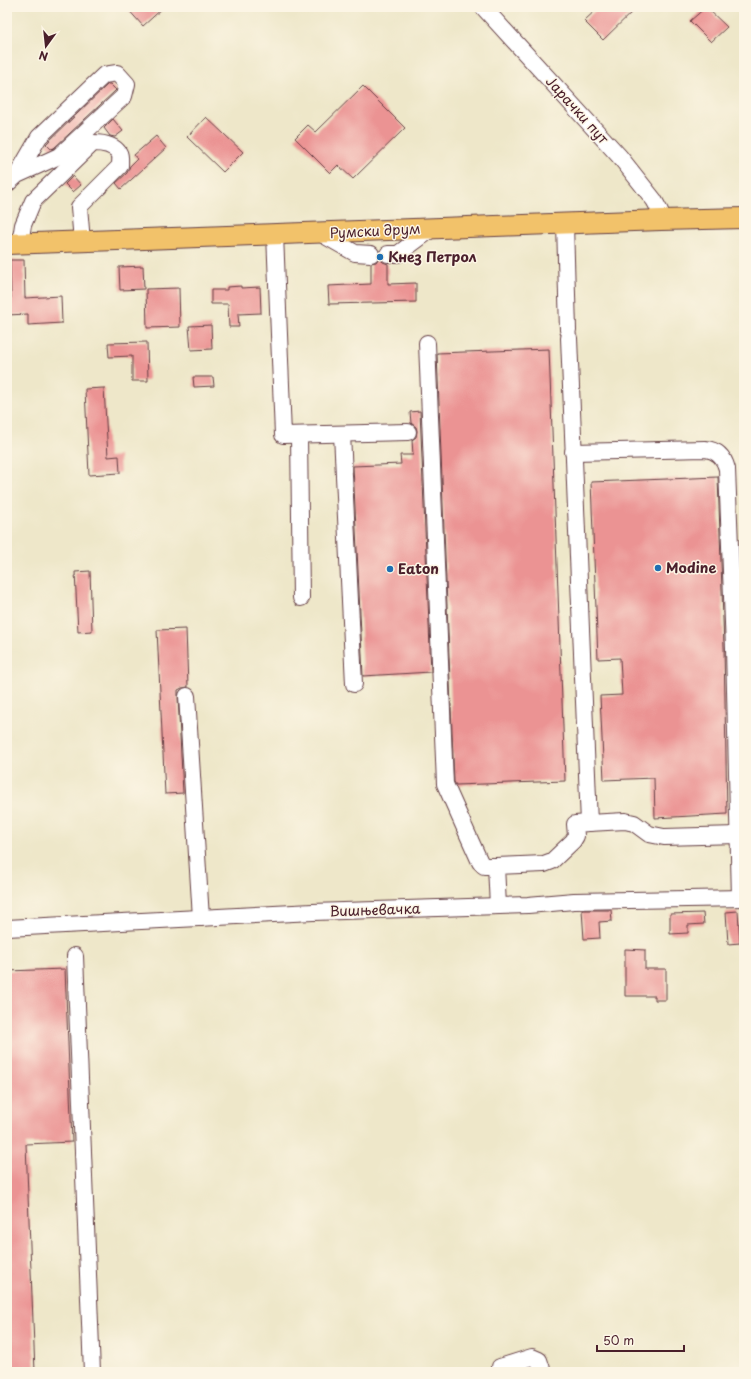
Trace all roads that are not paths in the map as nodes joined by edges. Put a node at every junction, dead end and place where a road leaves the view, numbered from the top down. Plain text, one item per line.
1 (483, 7) edge
2 (12, 180) edge
3 (744, 218) edge
4 (661, 220) junction
5 (565, 224) junction
6 (433, 228) junction
7 (320, 233) junction
8 (275, 234) junction
9 (82, 241) junction
10 (14, 244) edge
11 (371, 254) dead end
12 (388, 254) dead end
13 (427, 342) dead end
14 (408, 432) dead end
15 (342, 434) junction
16 (299, 435) junction
17 (572, 452) junction
18 (301, 598) dead end
19 (354, 684) dead end
20 (187, 696) dead end
21 (589, 823) junction
22 (738, 835) junction
23 (496, 866) junction
24 (742, 898) edge
25 (498, 906) junction
26 (201, 918) junction
27 (7, 928) edge
28 (74, 956) dead end
29 (92, 1372) edge
30 (500, 1372) edge
31 (544, 1372) edge

1 - 4 street, Јарачки пут
2 - 2 street
3 - 4 main road, Румски друм
4 - 5 main road, Румски друм
5 - 6 main road, Румски друм
5 - 17 street
6 - 7 main road, Румски друм
6 - 12 street
7 - 8 main road, Румски друм
7 - 11 street
8 - 9 main road, Румски друм
8 - 16 street
9 - 10 main road, Румски друм
9 - 10 street
13 - 23 street
14 - 15 street
15 - 16 street
15 - 19 street
16 - 18 street
17 - 21 street
17 - 22 street
20 - 26 street
21 - 22 street
21 - 23 street
22 - 24 street
23 - 25 street
24 - 25 street, Вишњевачка
25 - 26 street, Вишњевачка
26 - 27 street, Вишњевачка
28 - 29 street
30 - 31 street

